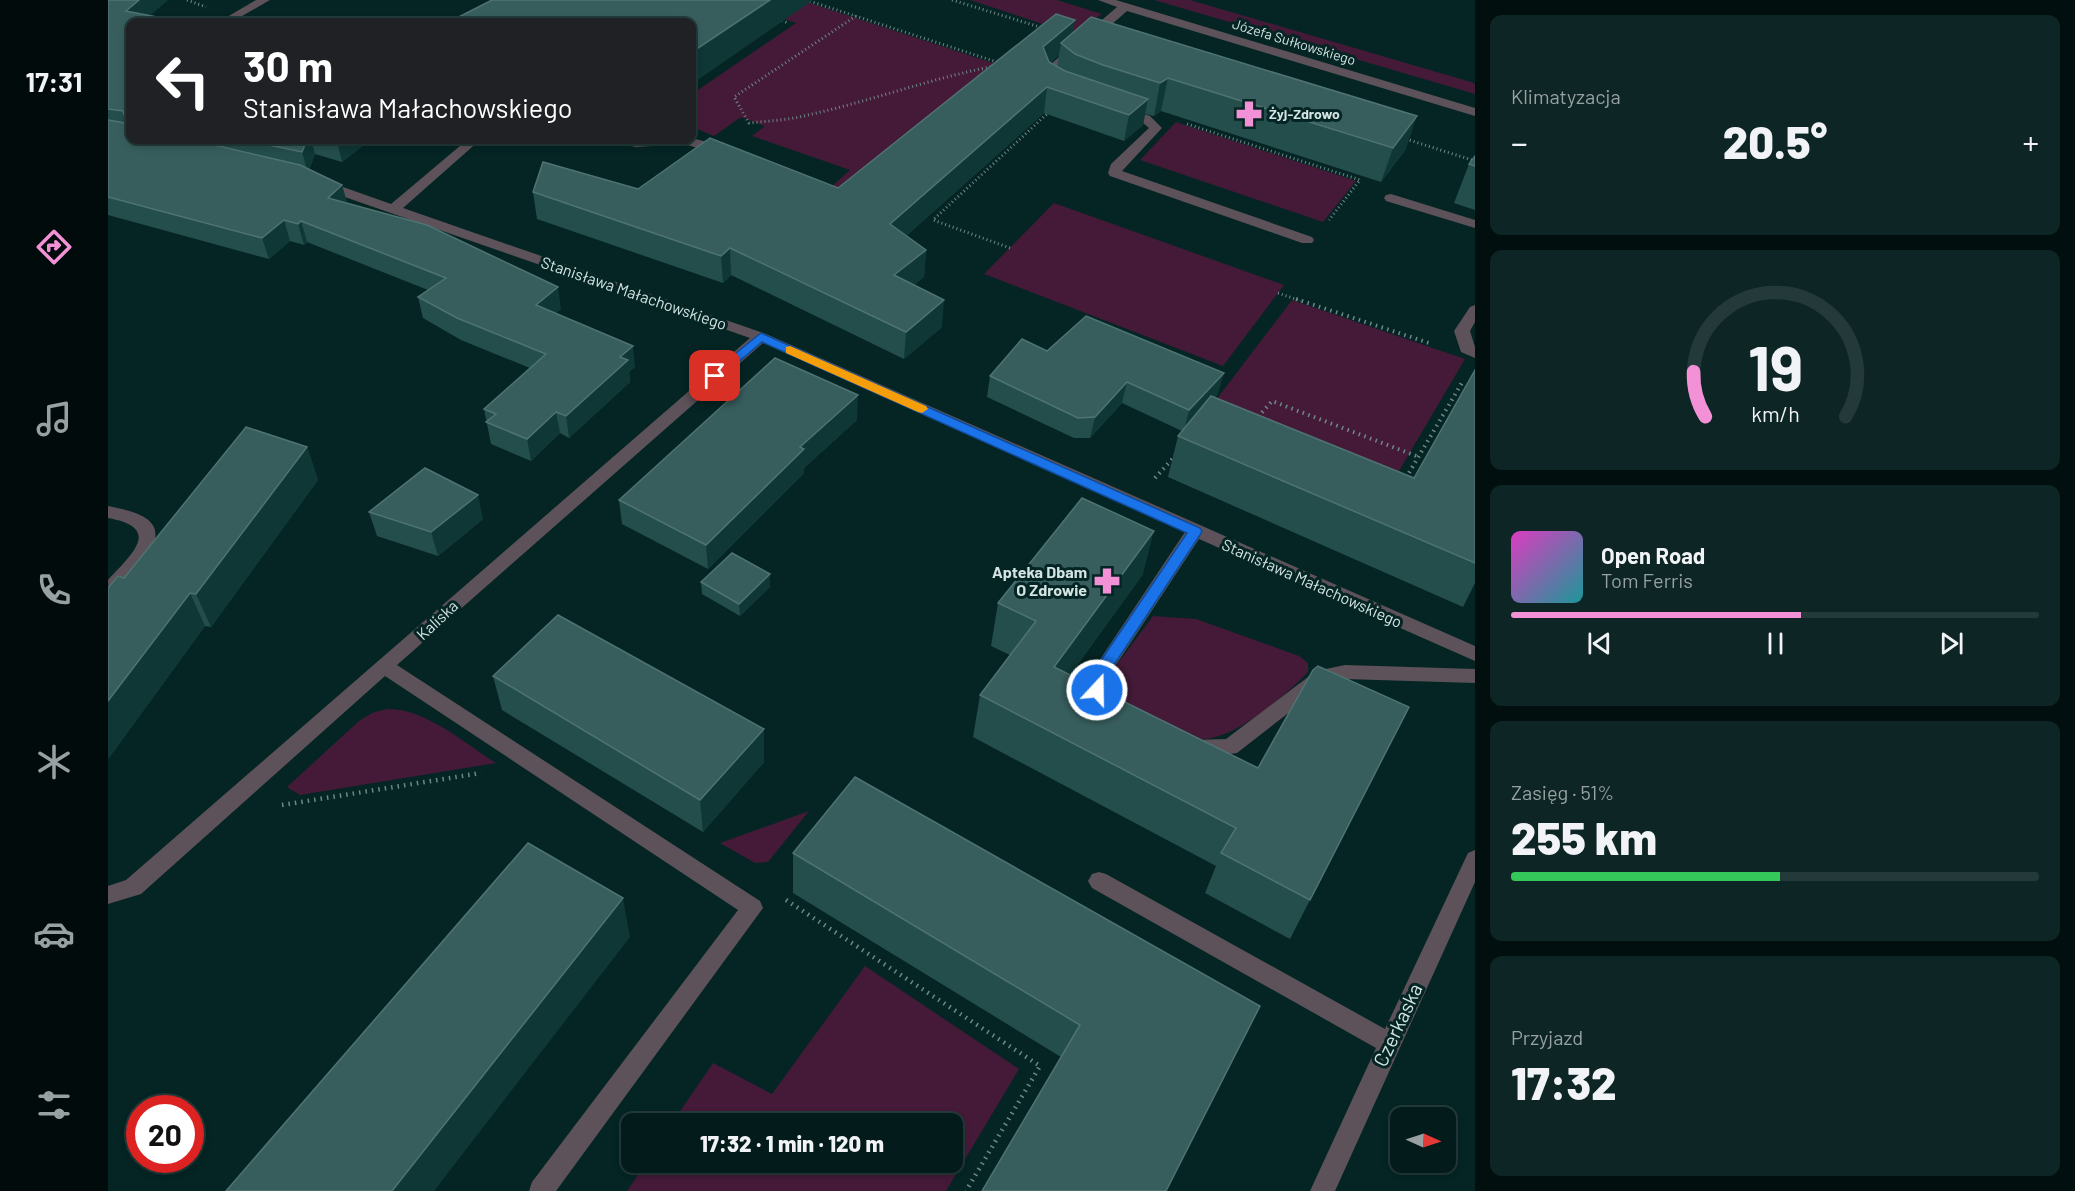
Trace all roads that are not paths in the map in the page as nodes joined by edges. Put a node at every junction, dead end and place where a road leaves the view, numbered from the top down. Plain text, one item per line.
1 (264, 0) edge
2 (1104, 0) edge
3 (1124, 7) junction
4 (233, 17) dead end
5 (1066, 92) edge
6 (1112, 107) edge
7 (1475, 112) edge
8 (696, 143) edge
9 (469, 144) edge
10 (736, 156) edge
11 (307, 180) edge
12 (1391, 198) dead end
13 (394, 208) junction
14 (1475, 225) edge
15 (1307, 240) dead end
16 (1475, 310) edge
17 (761, 337) junction
18 (1475, 353) edge
19 (108, 512) edge
20 (1195, 531) junction
21 (110, 591) edge
22 (1475, 654) edge
23 (385, 668) junction
24 (1475, 676) edge
25 (1122, 714) edge
26 (1182, 742) edge
27 (1475, 859) edge
28 (1099, 881) dead end
29 (108, 895) edge
30 (1390, 1044) junction
31 (541, 1191) edge
32 (1322, 1191) edge

1 - 4 street
2 - 3 street, Józefa Sułkowskiego
3 - 5 street
3 - 7 street, Józefa Sułkowskiego
6 - 15 street
8 - 10 street
9 - 13 street
11 - 13 street, Stanisława Małachowskiego
12 - 14 street
13 - 17 street, Stanisława Małachowskiego
16 - 18 street
17 - 20 street, Stanisława Małachowskiego
17 - 23 street, Kaliska
19 - 21 street
20 - 22 street, Stanisława Małachowskiego
20 - 25 street
23 - 29 street, Kaliska
23 - 31 street
24 - 26 street
27 - 30 street, Czerkaska
28 - 30 street
30 - 32 street, Czerkaska

